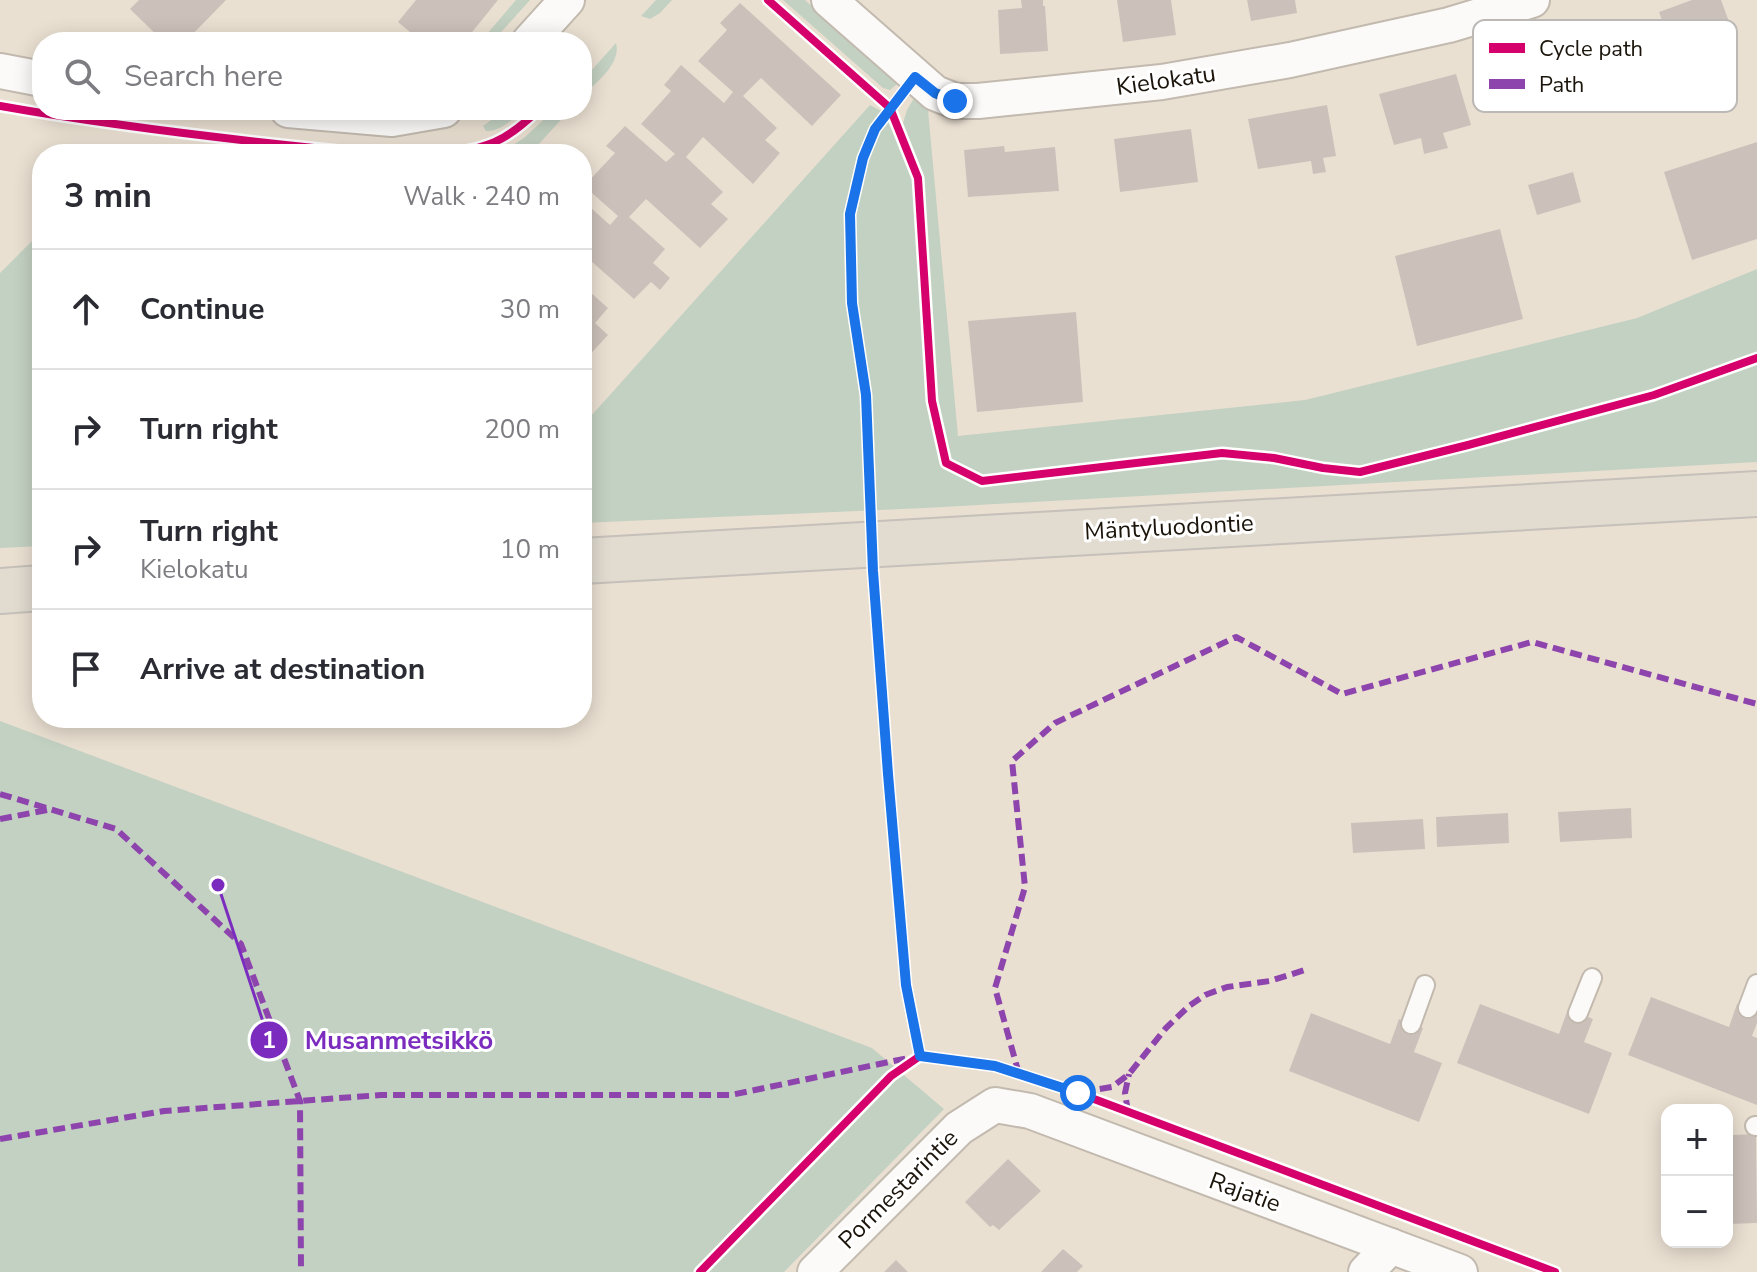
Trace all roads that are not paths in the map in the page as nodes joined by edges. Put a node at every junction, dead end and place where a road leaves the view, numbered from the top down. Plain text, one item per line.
1 (567, 0) edge
2 (829, 0) edge
3 (1532, 0) edge
4 (538, 32) edge
5 (0, 71) edge
6 (32, 77) edge
7 (1757, 494) edge
8 (592, 560) edge
9 (32, 589) edge
10 (0, 591) edge
11 (1592, 978) dead end
12 (1757, 984) edge
13 (1425, 985) dead end
14 (1748, 1008) dead end
15 (1578, 1013) dead end
16 (1411, 1024) dead end
17 (1030, 1111) joint
18 (1391, 1246) junction
19 (815, 1272) edge
20 (1366, 1272) edge
21 (1460, 1272) edge

1 - 4 street
2 - 3 street, Kielokatu
5 - 6 street
7 - 8 highway, Mäntyluodontie
9 - 10 highway
11 - 15 lane
12 - 14 lane
13 - 16 lane
17 - 18 street, Rajatie
17 - 19 street, Pormestarintie
18 - 20 street
18 - 21 street, Rajatie

